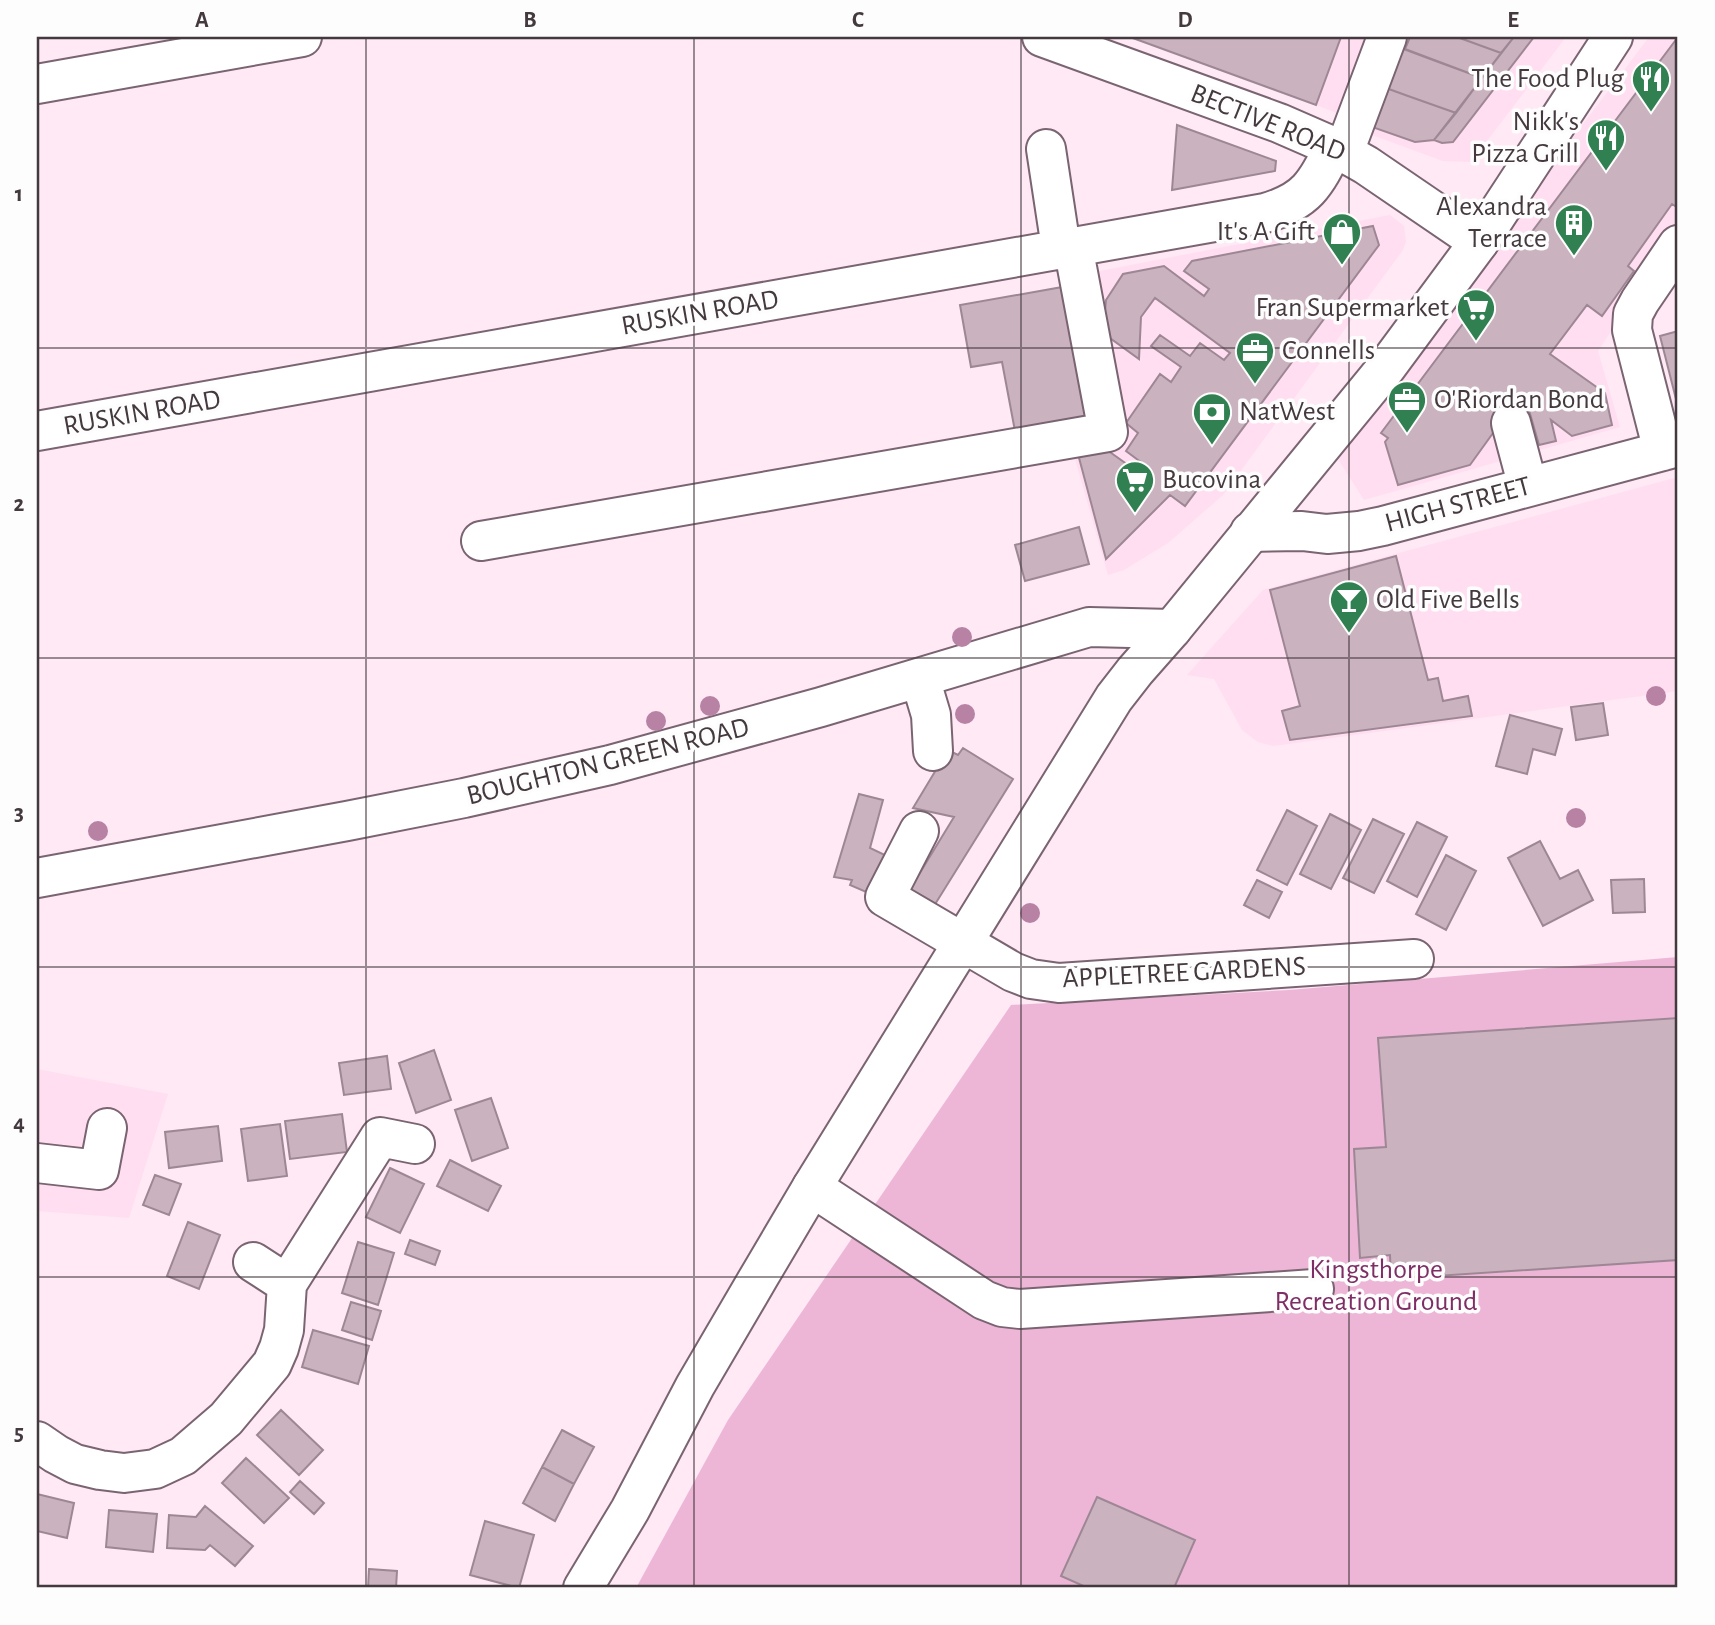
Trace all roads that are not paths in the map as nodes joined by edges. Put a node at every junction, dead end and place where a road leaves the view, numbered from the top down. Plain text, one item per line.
1 (302, 37) edge
2 (1042, 37) edge
3 (1387, 37) edge
4 (1613, 37) edge
5 (37, 84) edge
6 (1046, 149) dead end
7 (1339, 150) junction
8 (1479, 242) junction
9 (1678, 245) edge
10 (1067, 247) junction
11 (1511, 423) dead end
12 (37, 431) edge
13 (1671, 449) edge
14 (1528, 487) junction
15 (1250, 532) junction
16 (481, 541) dead end
17 (1172, 629) junction
18 (920, 678) junction
19 (933, 751) dead end
20 (919, 831) dead end
21 (37, 878) edge
22 (964, 943) junction
23 (1414, 959) dead end
24 (107, 1128) dead end
25 (415, 1143) dead end
26 (37, 1163) edge
27 (812, 1187) junction
28 (253, 1262) dead end
29 (287, 1284) junction
30 (1314, 1289) dead end
31 (37, 1441) edge
32 (583, 1588) edge

1 - 5 main road
2 - 7 main road, BECTIVE ROAD
3 - 7 main road, RUSKIN ROAD
4 - 8 main road
6 - 10 main road
7 - 8 main road, BECTIVE ROAD
7 - 10 main road, RUSKIN ROAD
8 - 15 main road
9 - 13 main road, HIGH STREET
10 - 12 main road, RUSKIN ROAD
10 - 16 main road
11 - 14 main road
13 - 14 main road, HIGH STREET
14 - 15 main road, HIGH STREET
15 - 17 main road
17 - 18 main road, BOUGHTON GREEN ROAD
17 - 22 main road
18 - 19 main road
18 - 21 main road, BOUGHTON GREEN ROAD
20 - 22 main road, APPLETREE GARDENS
22 - 23 main road, APPLETREE GARDENS
22 - 27 main road
24 - 26 main road
25 - 29 main road
27 - 30 main road
27 - 32 main road
28 - 29 main road
29 - 31 main road

